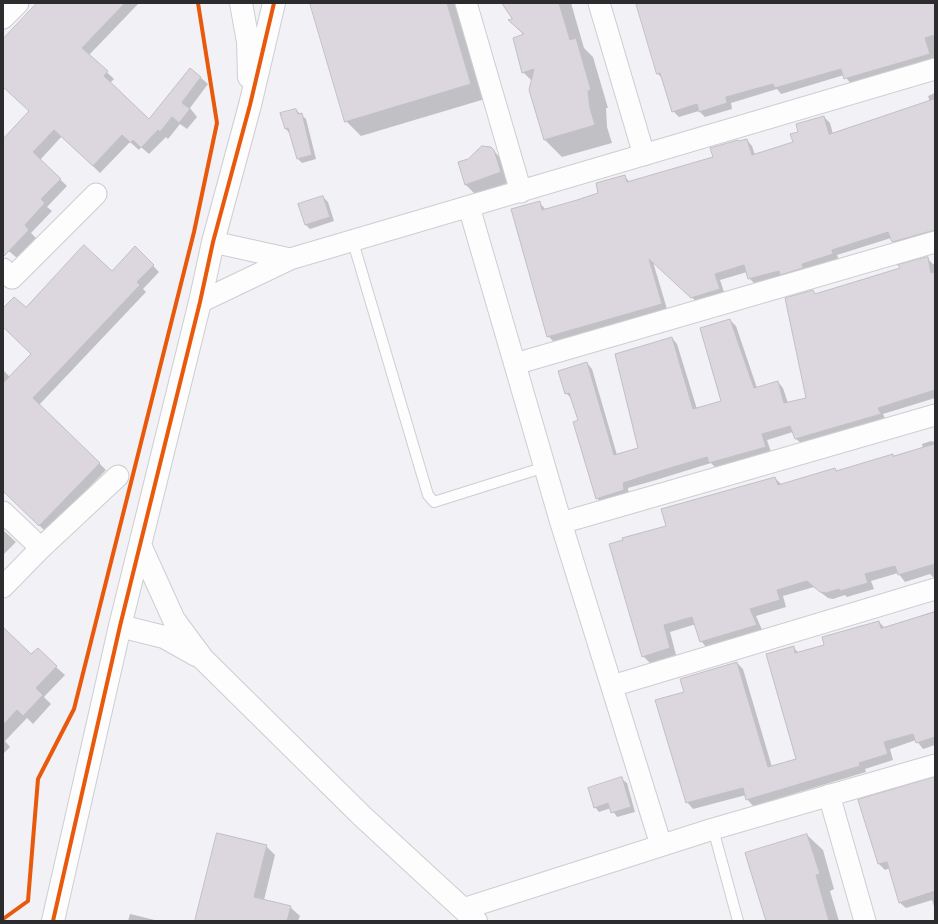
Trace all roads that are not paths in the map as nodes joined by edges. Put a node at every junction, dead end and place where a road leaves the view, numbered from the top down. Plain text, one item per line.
1 (18, 3) edge
2 (241, 3) edge
3 (274, 3) edge
4 (466, 3) edge
5 (599, 3) edge
6 (3, 18) edge
7 (935, 69) edge
8 (250, 105) junction
9 (644, 155) junction
10 (521, 192) junction
11 (96, 194) dead end
12 (469, 207) junction
13 (213, 242) junction
14 (353, 242) junction
15 (935, 242) edge
16 (290, 260) junction
17 (6, 278) edge
18 (200, 302) junction
19 (515, 364) junction
20 (935, 416) edge
21 (545, 467) junction
22 (118, 476) dead end
23 (3, 512) edge
24 (561, 523) junction
25 (140, 545) junction
26 (41, 548) junction
27 (3, 587) edge
28 (935, 589) edge
29 (120, 626) junction
30 (202, 659) junction
31 (612, 686) junction
32 (935, 765) edge
33 (829, 796) junction
34 (713, 829) junction
35 (662, 845) junction
36 (470, 915) edge
37 (53, 921) edge
38 (738, 921) edge
39 (865, 921) edge

1 - 6 street
2 - 8 street
3 - 8 street
4 - 10 street
5 - 9 street
7 - 9 street
8 - 13 street
9 - 10 street
10 - 12 street
11 - 17 street
12 - 14 street
12 - 19 street
13 - 16 street
13 - 18 street
14 - 16 street
14 - 21 lane
15 - 19 street
16 - 18 street
18 - 25 street
19 - 21 street
20 - 24 street
21 - 24 street
22 - 26 street
23 - 26 street
24 - 31 street
25 - 29 street
25 - 30 street
26 - 27 street
28 - 31 street
29 - 30 street
29 - 37 street
30 - 36 street
31 - 35 street
32 - 33 street
33 - 34 street
33 - 39 street
34 - 35 street
34 - 38 lane
35 - 36 street

